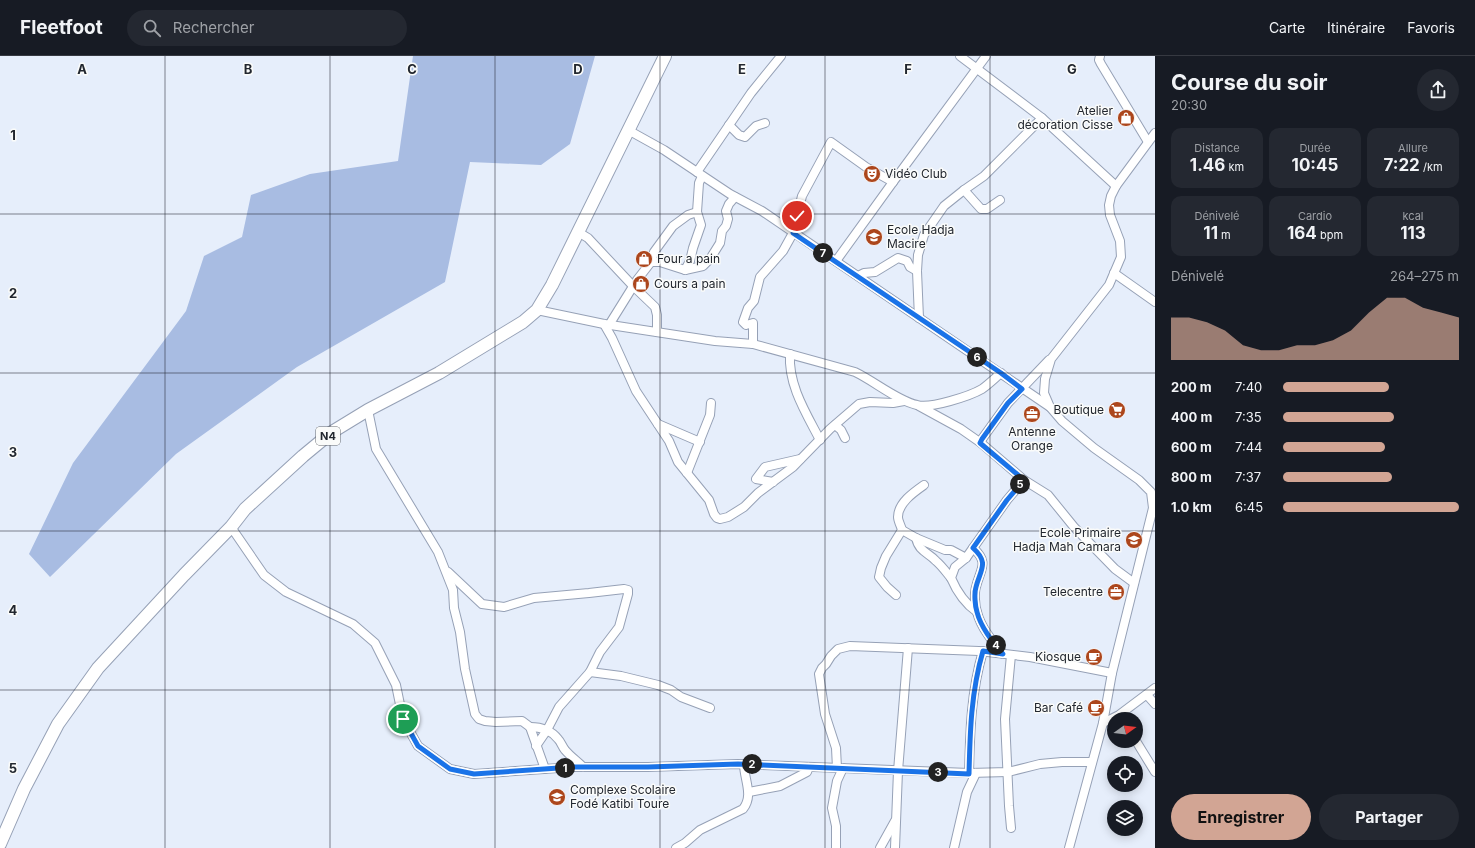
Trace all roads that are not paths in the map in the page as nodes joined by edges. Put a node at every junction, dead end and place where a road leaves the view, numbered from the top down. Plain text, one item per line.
1 (665, 56) edge
2 (781, 56) edge
3 (960, 56) edge
4 (986, 56) edge
5 (1100, 56) edge
6 (977, 68) junction
7 (1042, 118) junction
8 (765, 123) dead end
9 (729, 125) junction
10 (628, 130) junction
11 (1155, 133) edge
12 (1148, 142) junction
13 (700, 174) junction
14 (893, 182) junction
15 (1116, 186) junction
16 (964, 190) junction
17 (735, 197) junction
18 (1000, 200) dead end
19 (697, 212) junction
20 (578, 232) junction
21 (793, 233) junction
22 (836, 261) junction
23 (651, 262) junction
24 (686, 270) junction
25 (917, 271) junction
26 (1114, 272) junction
27 (858, 276) junction
28 (633, 286) junction
29 (1155, 302) edge
30 (537, 310) junction
31 (919, 318) junction
32 (606, 325) junction
33 (657, 332) junction
34 (753, 344) junction
35 (790, 354) junction
36 (1051, 359) junction
37 (1001, 373) junction
38 (1022, 389) junction
39 (904, 400) junction
40 (711, 403) dead end
41 (918, 406) junction
42 (1050, 407) junction
43 (368, 410) junction
44 (658, 424) junction
45 (835, 426) junction
46 (845, 438) dead end
47 (820, 440) junction
48 (700, 442) junction
49 (980, 443) junction
50 (800, 459) junction
51 (687, 473) junction
52 (1024, 480) junction
53 (773, 482) junction
54 (924, 485) dead end
55 (1153, 490) edge
56 (231, 527) junction
57 (902, 530) junction
58 (916, 538) junction
59 (973, 548) junction
60 (966, 558) junction
61 (446, 570) junction
62 (951, 578) junction
63 (1134, 584) junction
64 (896, 595) dead end
65 (977, 612) junction
66 (908, 648) junction
67 (983, 651) junction
68 (1007, 655) junction
69 (590, 672) junction
70 (1112, 672) junction
71 (1155, 688) edge
72 (1147, 695) junction
73 (1155, 704) edge
74 (710, 708) dead end
75 (1127, 712) edge
76 (1107, 722) edge
77 (1103, 724) junction
78 (530, 727) junction
79 (547, 730) junction
80 (536, 746) junction
81 (1140, 748) edge
82 (1092, 762) junction
83 (744, 764) junction
84 (583, 767) junction
85 (809, 767) junction
86 (840, 768) junction
87 (545, 769) junction
88 (898, 771) junction
89 (1008, 772) junction
90 (1155, 772) edge
91 (972, 773) junction
92 (749, 792) junction
93 (896, 820) junction
94 (1011, 828) dead end
95 (0, 844) edge
96 (676, 848) edge
97 (836, 848) edge
98 (880, 848) edge
99 (895, 848) edge
100 (954, 848) edge
101 (1069, 848) edge

1 - 10 highway, N4
2 - 9 street
3 - 6 street
4 - 6 street
5 - 12 street
6 - 7 street
6 - 14 street
7 - 15 street
7 - 16 street
8 - 9 street
9 - 13 street
10 - 13 street
10 - 20 highway, N4
11 - 12 street
12 - 15 street
13 - 17 street
13 - 19 street
14 - 21 street
14 - 22 street
15 - 26 street
16 - 18 street
16 - 25 street
17 - 21 street
17 - 24 street
19 - 23 street
19 - 24 street
20 - 28 street
20 - 30 highway, N4
21 - 22 street
21 - 34 street
22 - 27 street
23 - 24 street
23 - 28 street
25 - 27 street
25 - 31 street
26 - 29 street
26 - 36 street
27 - 31 street
28 - 32 street
28 - 33 street
30 - 32 street
30 - 43 highway, N4
31 - 37 street
32 - 33 street
32 - 44 street
33 - 34 street
34 - 35 street
35 - 39 street
35 - 47 street
36 - 38 street
36 - 42 street
37 - 38 street
37 - 41 street
38 - 42 street
38 - 49 street
39 - 41 street
39 - 45 street
40 - 48 street
41 - 49 street
42 - 55 street
43 - 56 highway, N4
43 - 61 street
44 - 48 street
44 - 51 street
45 - 46 street
45 - 47 street
47 - 50 street
48 - 51 street
49 - 52 street
50 - 53 street
50 - 53 street
51 - 53 street
52 - 59 street
52 - 63 street
54 - 57 street
55 - 63 street
56 - 87 street
56 - 95 highway, N4
57 - 58 street
57 - 64 street
58 - 60 street
58 - 62 street
59 - 60 street
59 - 65 street
60 - 62 street
61 - 69 street
61 - 78 street
62 - 65 street
63 - 70 street
65 - 68 street
66 - 67 street
66 - 86 street
66 - 88 street
67 - 68 street
67 - 91 street
68 - 70 street
68 - 89 street
69 - 74 street
69 - 79 street
70 - 77 street
71 - 72 street
72 - 73 street
72 - 75 street
76 - 77 street
77 - 82 street
78 - 79 street
78 - 80 street
79 - 80 street
79 - 84 street
80 - 87 street
81 - 90 street
82 - 89 street
82 - 101 street
83 - 84 street
83 - 85 street
83 - 92 street
84 - 87 street
85 - 86 street
85 - 92 street
86 - 88 street
86 - 97 street
88 - 91 street
88 - 93 street
89 - 91 street
89 - 94 street
91 - 100 street
92 - 96 street
93 - 98 street
93 - 99 street

